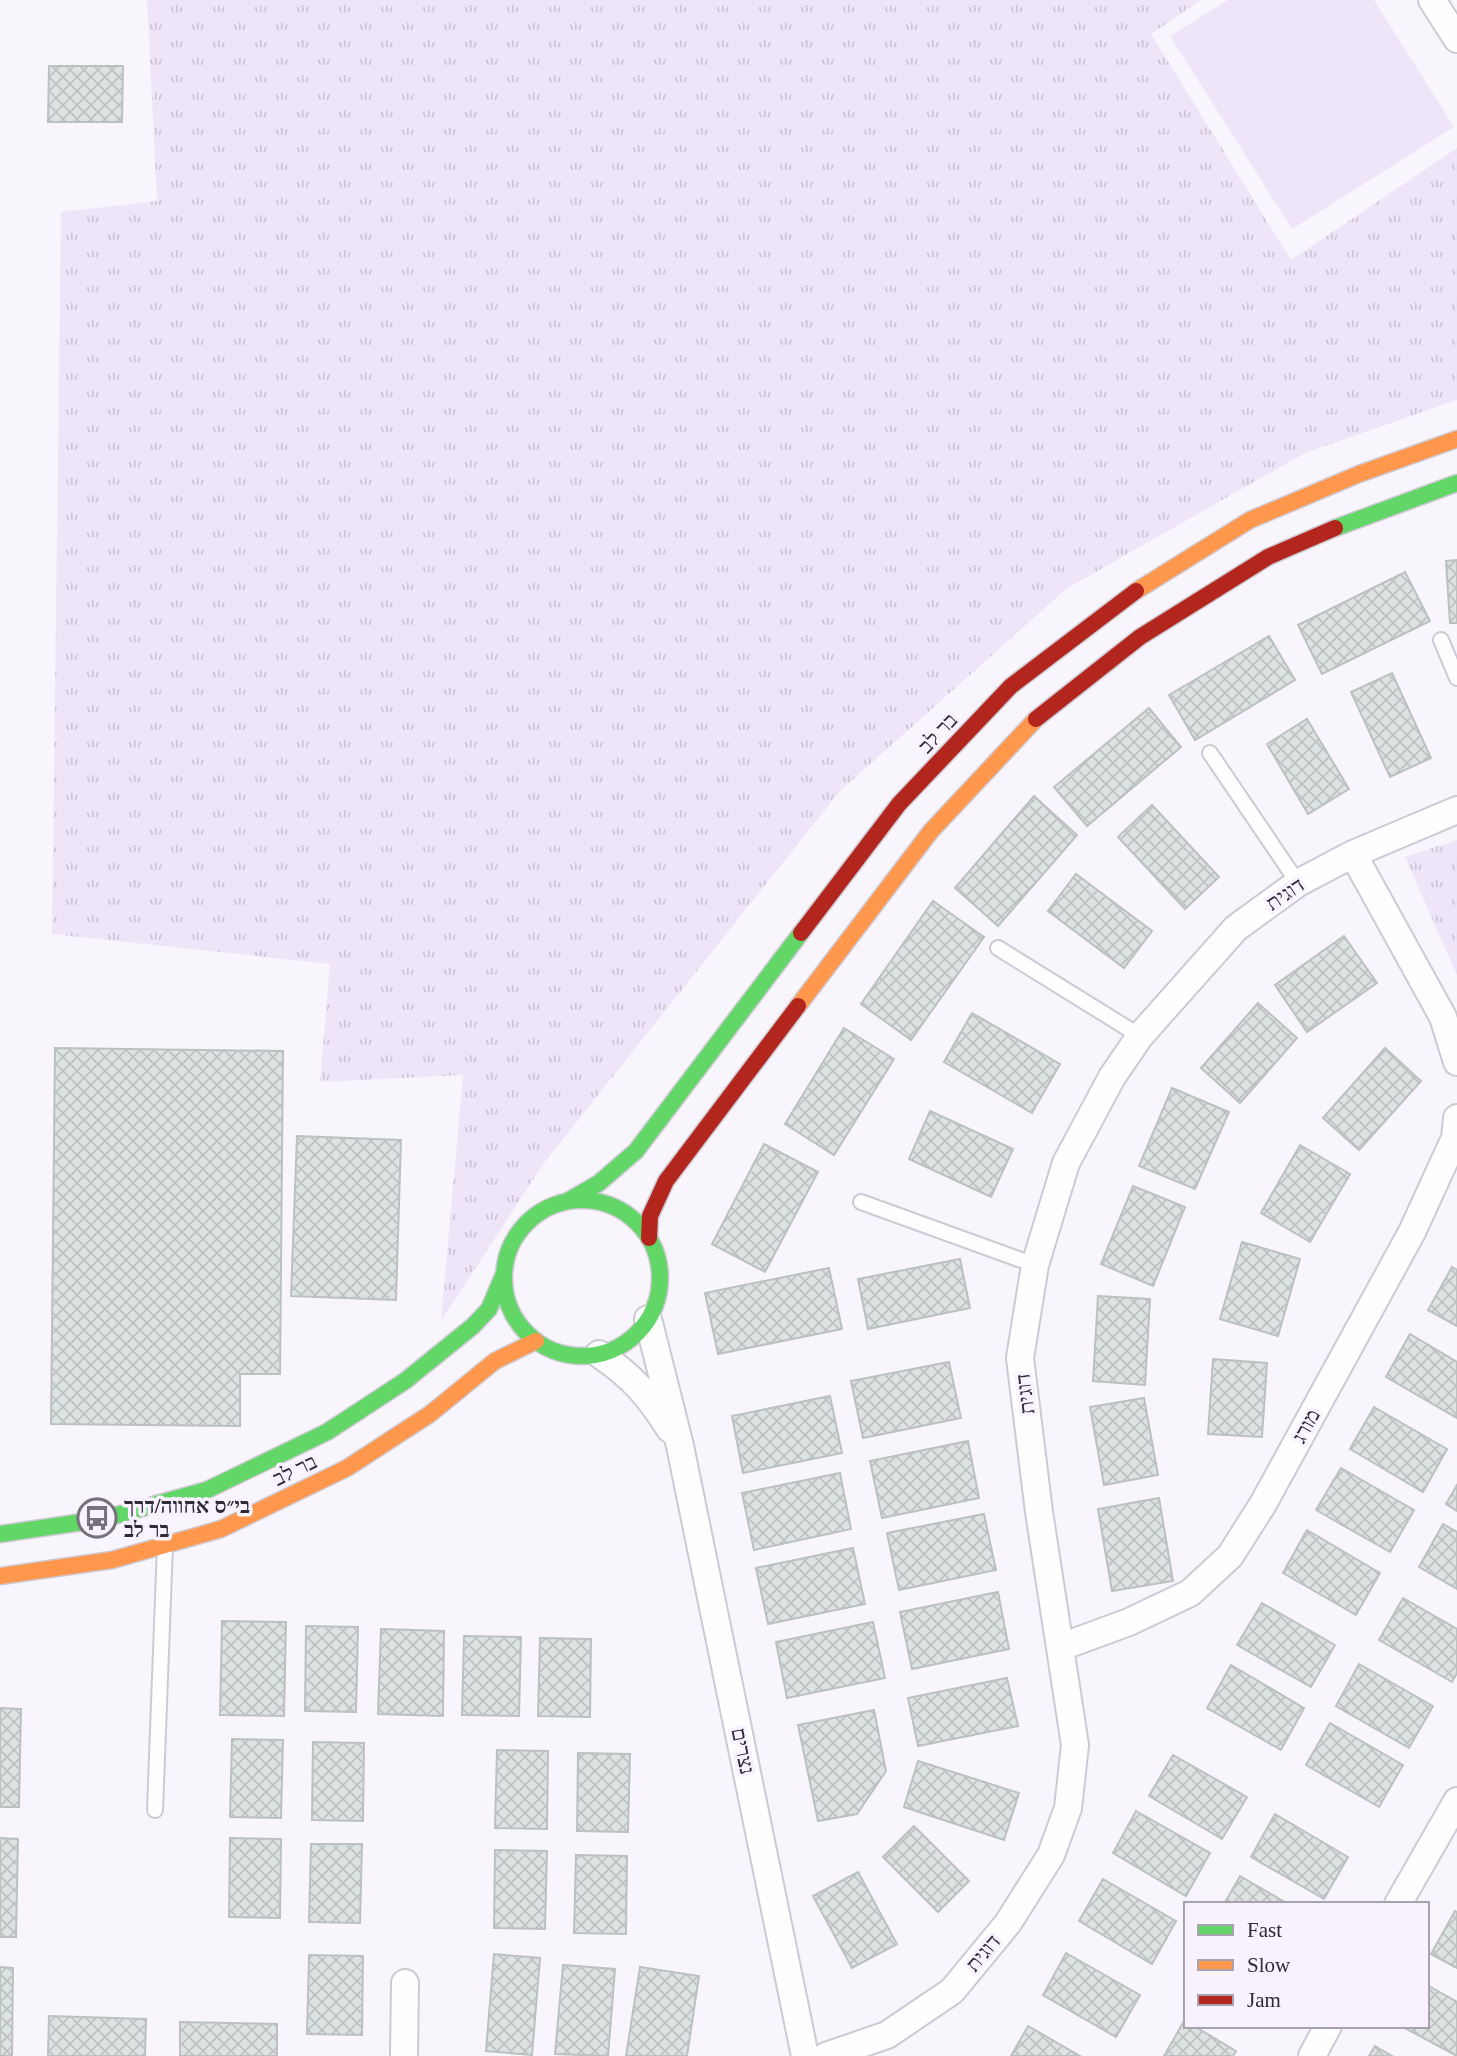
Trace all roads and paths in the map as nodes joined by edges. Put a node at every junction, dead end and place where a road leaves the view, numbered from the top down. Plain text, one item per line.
1 (1432, 0) edge
2 (1457, 39) edge
3 (1457, 439) edge
4 (1457, 483) edge
5 (1441, 640) dead end
6 (1457, 678) edge
7 (1210, 753) dead end
8 (1457, 810) edge
9 (1353, 854) junction
10 (1298, 883) junction
11 (998, 948) dead end
12 (1140, 1036) junction
13 (1457, 1062) edge
14 (1457, 1118) edge
15 (568, 1201) junction
16 (861, 1202) dead end
17 (649, 1238) junction
18 (1035, 1265) junction
19 (504, 1274) junction
20 (648, 1319) junction
21 (536, 1341) junction
22 (599, 1354) junction
23 (680, 1446) junction
24 (0, 1534) edge
25 (165, 1545) junction
26 (0, 1576) edge
27 (1061, 1647) junction
28 (1457, 1801) edge
29 (155, 1810) dead end
30 (1399, 1902) edge
31 (405, 1983) dead end
32 (1327, 2028) edge
33 (404, 2056) edge
34 (805, 2056) edge
35 (826, 2056) edge
36 (1311, 2056) edge

1 - 2 street
3 - 15 street, בר לב
4 - 17 street
5 - 6 lane
7 - 10 lane
8 - 9 street, דוגית
9 - 10 street, דוגית
9 - 13 street
10 - 12 street, דוגית
11 - 12 lane
12 - 18 street, דוגית
14 - 27 street, מורג
15 - 17 street
15 - 19 street
16 - 18 lane
17 - 20 street
18 - 27 street, דוגית
19 - 21 street
19 - 24 street, בר לב
20 - 22 street
20 - 23 street, נצרים
21 - 22 street
21 - 25 street, בר לב
22 - 23 street, נצרים
23 - 34 street, נצרים
25 - 26 street, בר לב
25 - 29 lane
27 - 35 street, דוגית
28 - 30 street
31 - 33 street
32 - 36 street

